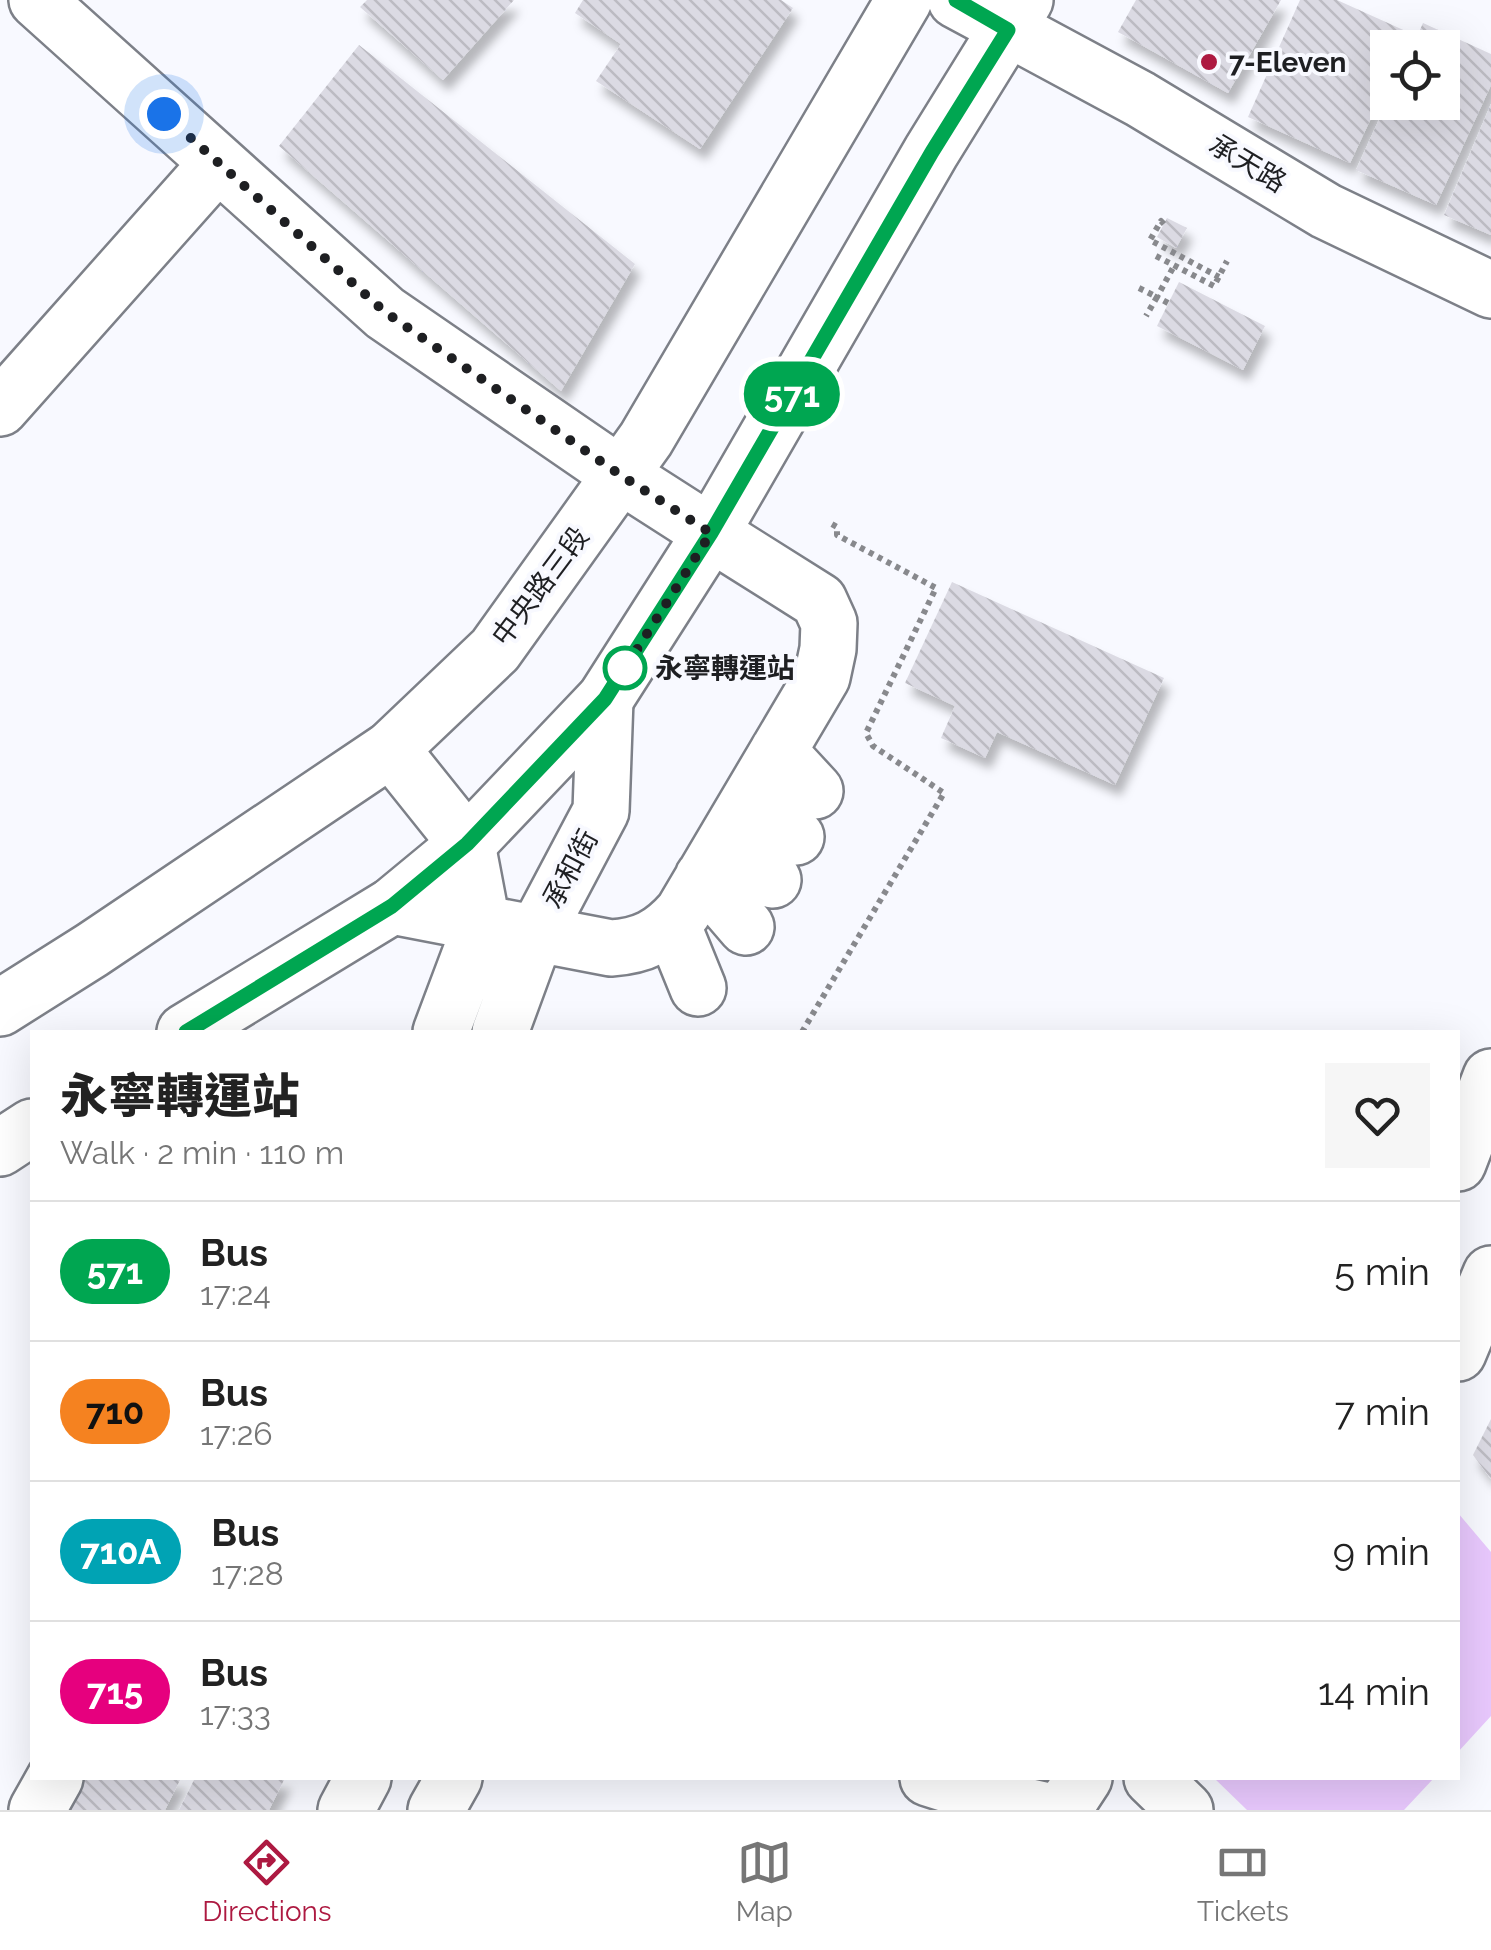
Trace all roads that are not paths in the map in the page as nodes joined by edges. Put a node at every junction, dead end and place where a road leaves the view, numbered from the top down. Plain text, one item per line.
1 (37, 0) edge
2 (904, 0) edge
3 (956, 0) edge
4 (1016, 15) edge
5 (218, 163) junction
6 (1491, 290) edge
7 (0, 408) edge
8 (622, 476) junction
9 (711, 533) junction
10 (605, 699) junction
11 (391, 748) junction
12 (741, 814) junction
13 (467, 844) junction
14 (392, 906) junction
15 (482, 923) junction
16 (672, 924) junction
17 (746, 927) dead end
18 (536, 934) junction
19 (698, 988) dead end
20 (0, 1008) edge
21 (189, 1030) edge
22 (442, 1030) edge
23 (501, 1030) edge
24 (1491, 1077) edge
25 (30, 1128) edge
26 (0, 1148) edge
27 (1460, 1158) edge
28 (1491, 1274) edge
29 (1460, 1348) edge
30 (54, 1780) edge
31 (362, 1780) edge
32 (453, 1780) edge
33 (934, 1780) edge
34 (1083, 1780) edge
35 (1154, 1780) edge
36 (37, 1810) edge
37 (346, 1810) edge
38 (436, 1810) edge
39 (1044, 1810) edge
40 (1063, 1810) edge
41 (1185, 1810) edge

1 - 5 main road
2 - 8 main road, 中央路三段
3 - 4 main road, 承天路
4 - 6 main road, 承天路
4 - 9 main road
5 - 7 main road
5 - 8 main road
8 - 9 main road
8 - 11 main road, 中央路三段
9 - 10 main road
9 - 12 main road
10 - 13 main road
10 - 18 main road, 承和街
11 - 13 main road
11 - 20 main road, 中央路三段
12 - 12 main road
12 - 16 main road
12 - 17 main road
13 - 14 main road
13 - 15 main road
14 - 15 main road
14 - 21 main road
15 - 18 main road
15 - 22 main road
16 - 18 main road
16 - 19 main road
18 - 23 main road, 承和街
24 - 27 main road
25 - 26 main road
28 - 29 main road
30 - 36 main road
31 - 37 main road
32 - 38 main road
33 - 39 main road
34 - 40 main road
35 - 41 main road

